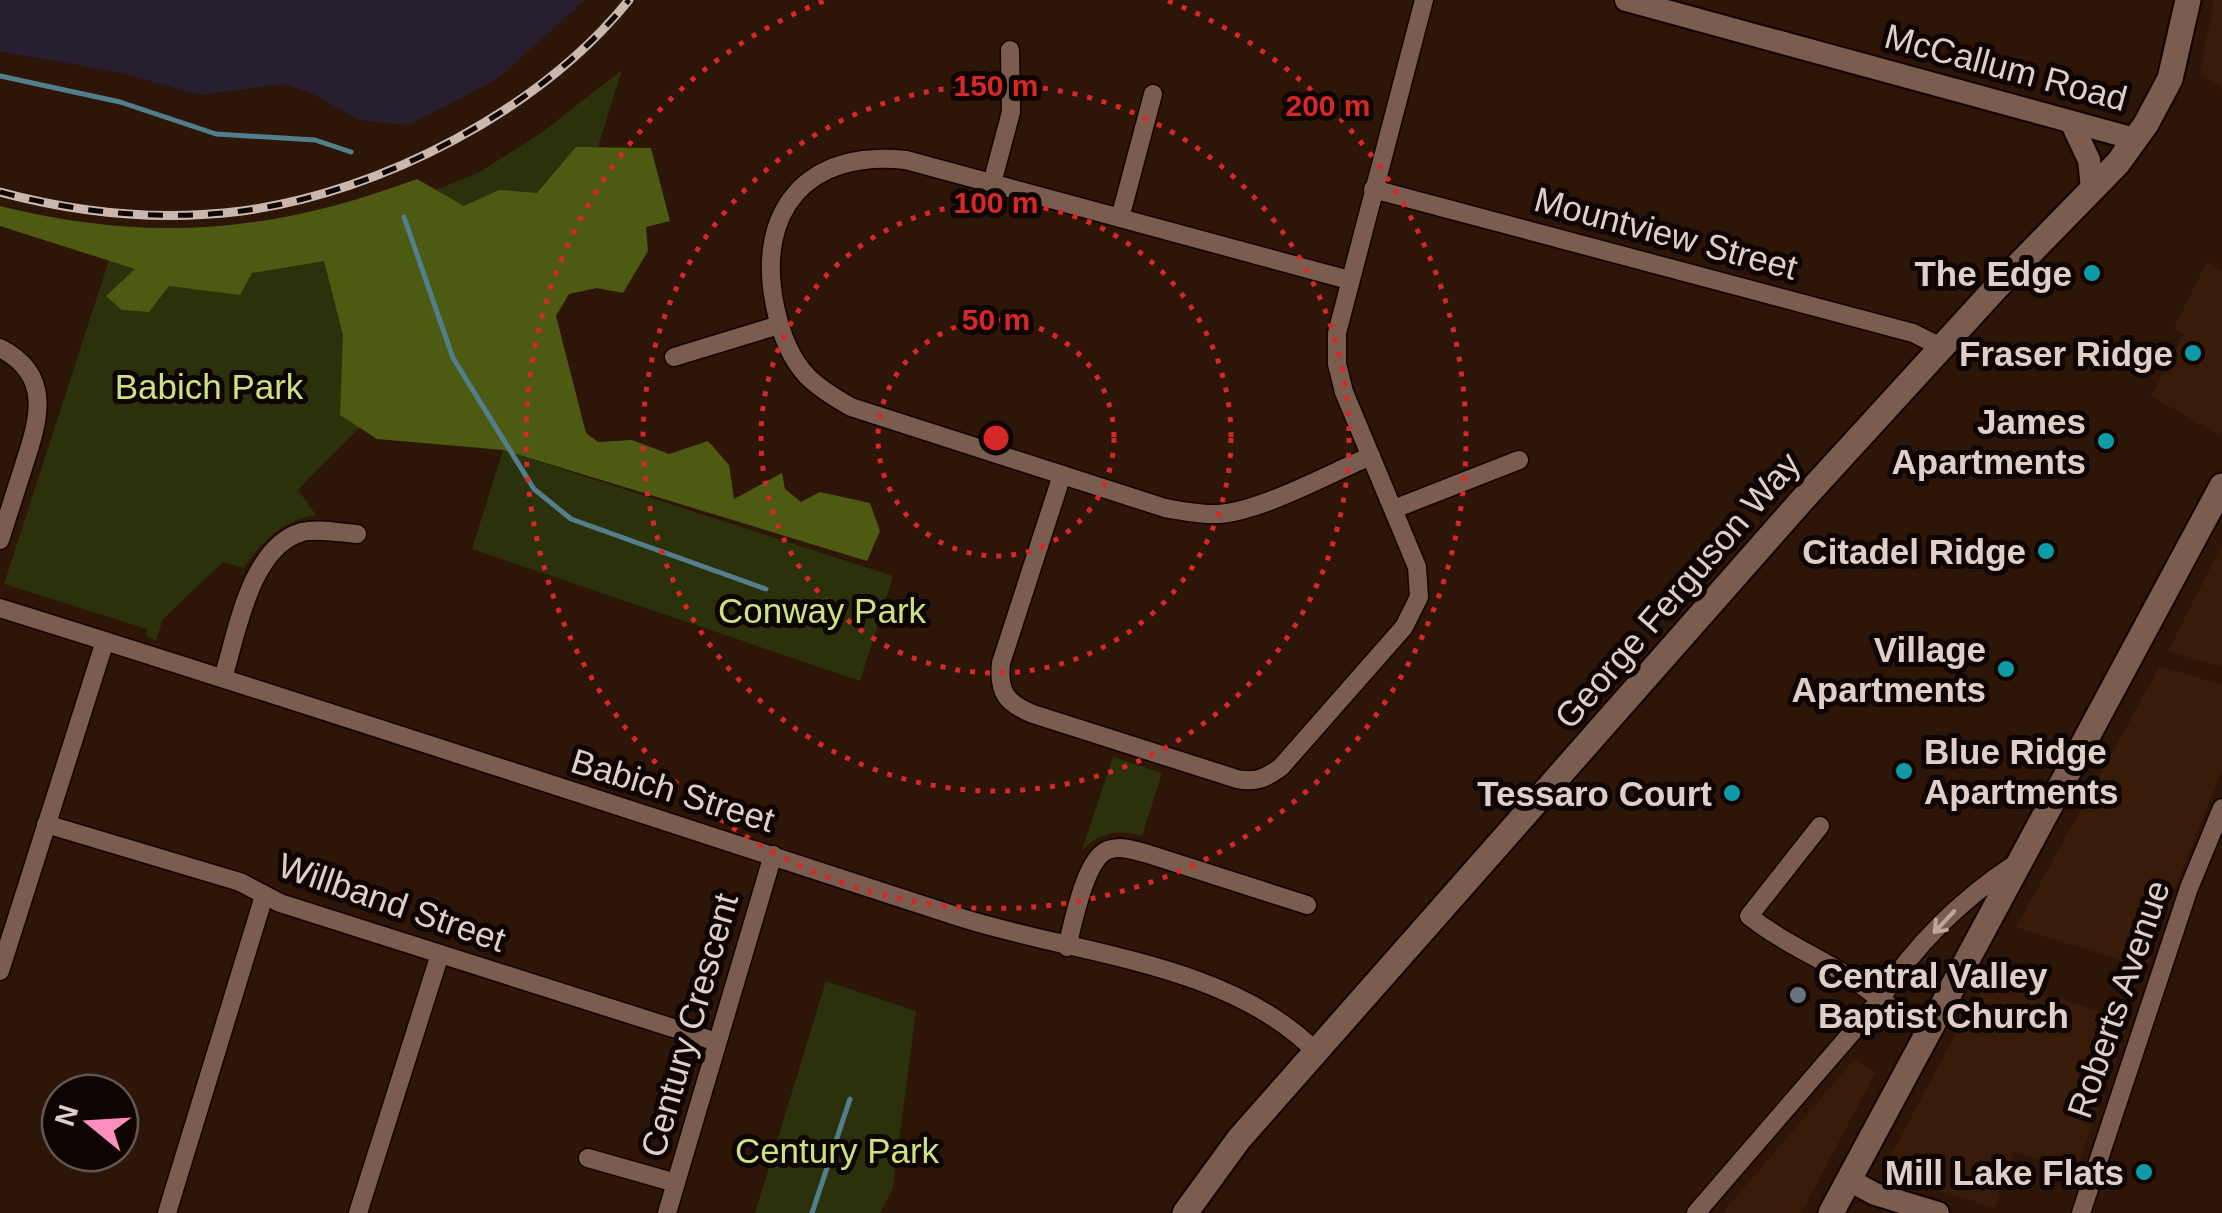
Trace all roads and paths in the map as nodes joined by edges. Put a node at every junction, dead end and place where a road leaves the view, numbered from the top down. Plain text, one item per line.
1 (1424, 0) edge
2 (1626, 0) edge
3 (2188, 0) edge
4 (1010, 50) dead end
5 (1153, 94) dead end
6 (2071, 122) junction
7 (2135, 139) junction
8 (992, 182) junction
9 (2092, 188) junction
10 (1373, 189) junction
11 (1120, 218) junction
12 (1348, 280) junction
13 (779, 324) junction
14 (1941, 347) junction
15 (0, 348) edge
16 (674, 357) dead end
17 (1371, 456) junction
18 (1519, 460) dead end
19 (1062, 474) junction
20 (2222, 486) edge
21 (1394, 509) junction
22 (357, 534) dead end
23 (0, 540) edge
24 (0, 608) edge
25 (106, 641) junction
26 (222, 678) junction
27 (2222, 808) edge
28 (46, 824) junction
29 (1820, 826) dead end
30 (773, 856) junction
31 (2020, 862) junction
32 (264, 896) junction
33 (1307, 905) dead end
34 (1067, 946) junction
35 (440, 954) junction
36 (0, 971) edge
37 (1880, 1000) junction
38 (1929, 1030) junction
39 (717, 1042) junction
40 (1315, 1052) junction
41 (588, 1158) dead end
42 (1848, 1180) junction
43 (676, 1184) junction
44 (167, 1213) edge
45 (358, 1213) edge
46 (667, 1213) edge
47 (1185, 1213) edge
48 (1696, 1213) edge
49 (1831, 1213) edge
50 (1938, 1213) edge
51 (2081, 1213) edge

1 - 10 street
2 - 6 street, McCallum Road
3 - 7 main road, George Ferguson Way
4 - 8 street
5 - 11 street
6 - 7 street, McCallum Road
6 - 9 street
7 - 9 main road, George Ferguson Way
8 - 11 street
8 - 13 street
9 - 14 main road, George Ferguson Way
10 - 12 street
10 - 14 street, Mountview Street
11 - 12 street
12 - 17 street
13 - 16 street
13 - 19 street
14 - 40 main road, George Ferguson Way
15 - 23 street
17 - 19 street
17 - 21 street
18 - 21 street
19 - 21 street
20 - 31 main road
22 - 26 street
24 - 25 street, Babich Street
25 - 26 street, Babich Street
25 - 28 street
26 - 30 street, Babich Street
27 - 51 street, Roberts Avenue
28 - 32 street, Willband Street
28 - 36 street
29 - 37 street
30 - 34 street, Babich Street
30 - 39 street, Century Crescent
31 -> 37 street
31 - 38 main road
32 - 35 street, Willband Street
32 - 44 street
33 - 34 street
34 - 40 street, Babich Street
35 - 39 street, Willband Street
35 - 45 street
37 - 38 street
37 - 48 street
38 - 42 main road
39 - 43 street, Century Crescent
40 - 47 main road, George Ferguson Way
41 - 43 street
42 - 49 main road
42 - 50 street
43 - 46 street, Century Crescent

